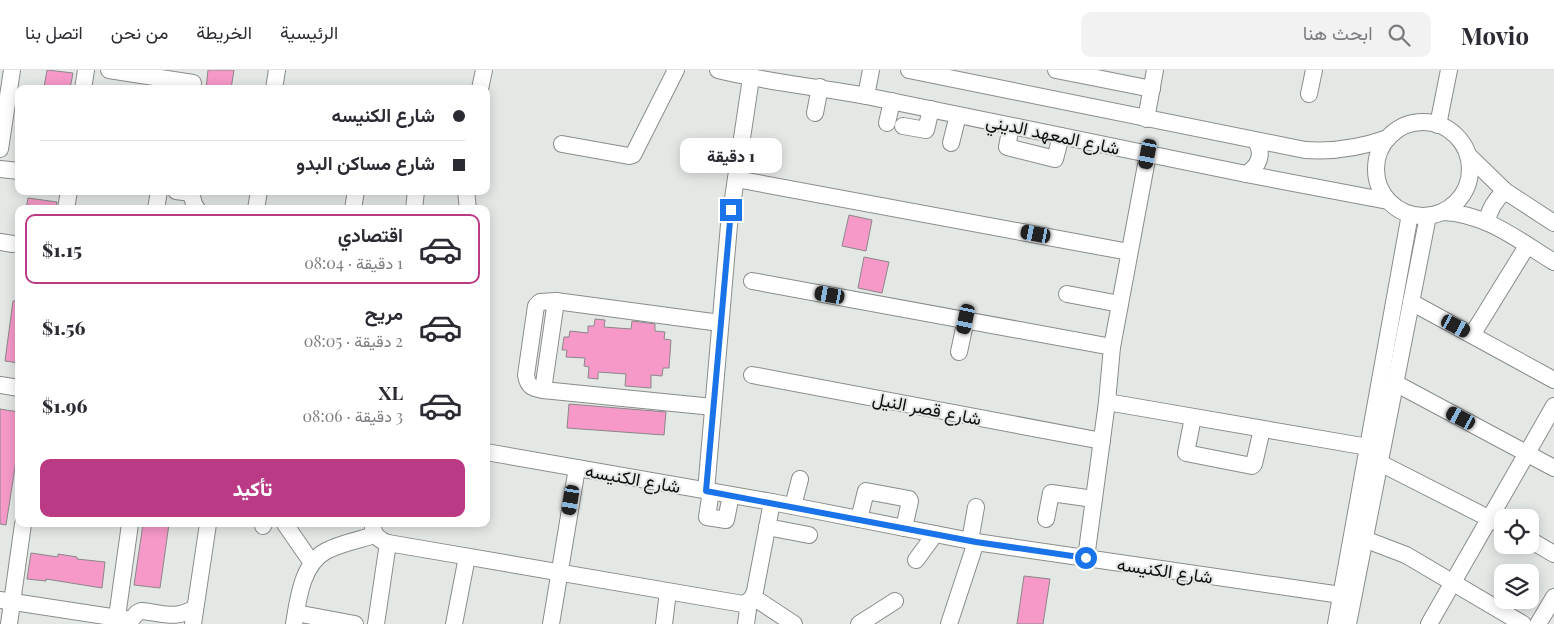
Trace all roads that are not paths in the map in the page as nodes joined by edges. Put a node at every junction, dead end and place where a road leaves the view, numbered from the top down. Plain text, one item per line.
1 (12, 70) edge
2 (86, 70) edge
3 (110, 70) edge
4 (277, 70) edge
5 (484, 70) edge
6 (676, 70) edge
7 (718, 70) edge
8 (871, 70) edge
9 (909, 70) edge
10 (1056, 70) edge
11 (1156, 70) edge
12 (1314, 70) edge
13 (1449, 70) edge
14 (751, 78) junction
15 (194, 81) edge
16 (84, 85) edge
17 (275, 85) edge
18 (481, 85) edge
19 (820, 87) junction
20 (1152, 89) junction
21 (1309, 94) dead end
22 (866, 96) junction
23 (892, 101) junction
24 (931, 109) junction
25 (815, 113) dead end
26 (958, 115) junction
27 (1146, 119) junction
28 (1438, 125) junction
29 (1011, 126) junction
30 (1061, 136) junction
31 (1388, 138) junction
32 (1256, 141) junction
33 (951, 143) dead end
34 (562, 144) dead end
35 (0, 149) edge
36 (1148, 154) junction
37 (1468, 155) junction
38 (0, 169) edge
39 (15, 171) edge
40 (1246, 174) junction
41 (736, 179) junction
42 (1505, 191) junction
43 (1388, 201) junction
44 (1410, 214) junction
45 (1436, 214) junction
46 (1487, 222) junction
47 (1554, 223) edge
48 (1527, 246) junction
49 (1129, 252) junction
50 (1554, 262) edge
51 (752, 281) dead end
52 (1067, 294) dead end
53 (1411, 302) junction
54 (1120, 304) junction
55 (966, 319) junction
56 (720, 323) junction
57 (1472, 335) junction
58 (1112, 347) junction
59 (959, 352) dead end
60 (752, 375) dead end
61 (1554, 380) edge
62 (1395, 383) junction
63 (0, 385) edge
64 (15, 387) edge
65 (1107, 402) junction
66 (1554, 406) edge
67 (713, 407) junction
68 (1193, 416) junction
69 (1262, 429) junction
70 (1102, 441) junction
71 (1368, 447) junction
72 (490, 453) edge
73 (1527, 453) junction
74 (1380, 463) junction
75 (577, 468) junction
76 (1554, 468) edge
77 (800, 479) dead end
78 (709, 491) junction
79 (732, 495) junction
80 (1094, 499) junction
81 (772, 502) junction
82 (793, 506) junction
83 (976, 507) dead end
84 (1501, 509) edge
85 (859, 519) junction
86 (1046, 519) dead end
87 (1494, 520) edge
88 (1494, 524) edge
89 (21, 527) edge
90 (130, 527) edge
91 (208, 527) edge
92 (287, 527) edge
93 (767, 527) junction
94 (904, 528) junction
95 (378, 534) edge
96 (935, 534) junction
97 (809, 535) dead end
98 (1364, 539) junction
99 (973, 542) junction
100 (1539, 545) edge
101 (1554, 554) edge
102 (467, 557) junction
103 (1086, 558) junction
104 (916, 560) dead end
105 (312, 563) junction
106 (559, 573) junction
107 (1453, 583) junction
108 (668, 592) junction
109 (1341, 595) junction
110 (1554, 597) edge
111 (751, 599) junction
112 (6, 601) edge
113 (895, 601) dead end
114 (194, 616) edge
115 (295, 619) edge
116 (124, 621) edge
117 (9, 624) edge
118 (356, 624) edge
119 (376, 624) edge
120 (454, 624) edge
121 (551, 624) edge
122 (664, 624) edge
123 (746, 624) edge
124 (794, 624) edge
125 (859, 624) edge
126 (950, 624) edge
127 (1336, 624) edge
128 (1348, 624) edge
129 (1429, 624) edge
130 (1523, 624) edge
131 (1538, 624) edge

1 - 35 street
2 - 16 street
3 - 15 street
4 - 17 street
5 - 18 street
6 - 34 street
7 - 14 street, شارع المعهد الديني
8 - 22 street
9 - 27 street, شارع المعهد الديني
10 - 20 street
11 - 20 street
12 - 21 street
13 - 28 street
14 - 19 street, شارع المعهد الديني
14 - 41 street
19 - 22 street, شارع المعهد الديني
19 - 25 street
20 - 27 street
22 - 23 street, شارع المعهد الديني
23 - 24 street, شارع المعهد الديني
23 - 24 street
24 - 26 street, شارع المعهد الديني
26 - 29 street, شارع المعهد الديني
26 - 33 street
27 - 32 street, شارع المعهد الديني
28 - 31 street
28 - 37 street
29 - 30 street, شارع المعهد الديني
29 - 30 street
30 - 36 street, شارع المعهد الديني
31 - 32 street, شارع المعهد الديني
31 - 43 street
32 - 40 street
36 - 40 street, شارع المعهد الديني
36 - 49 street
37 - 42 street
37 - 45 street
38 - 39 street
40 - 43 street, شارع المعهد الديني
41 - 49 street
41 - 56 street
42 - 46 street
42 - 47 street
43 - 44 street
44 - 45 street
44 - 71 street
45 - 46 street
45 - 53 street
46 - 48 street
48 - 50 street
48 - 57 street
49 - 54 street
51 - 55 street
52 - 54 street
53 - 57 street
53 - 62 street
54 - 58 street
55 - 58 street
55 - 59 street
56 - 67 street
56 - 67 street
57 - 61 street
58 - 65 street
60 - 70 street, شارع قصر النيل
62 - 73 street
62 - 74 street
63 - 64 street
65 - 68 street
65 - 70 street
66 - 73 street
67 - 78 street
68 - 69 street
68 - 69 street
69 - 71 street
70 - 80 street
71 - 109 street
72 - 75 street, شارع الكنيسه
73 - 76 street
73 - 84 street
74 - 87 street
74 - 98 street
75 - 78 street, شارع الكنيسه
75 - 106 street
77 - 82 street
78 - 79 street, شارع الكنيسه
78 - 79 street
79 - 81 street, شارع الكنيسه
80 - 86 street
80 - 103 street
81 - 82 street, شارع الكنيسه
81 - 93 street
82 - 85 street, شارع الكنيسه
83 - 99 street
85 - 94 street, شارع الكنيسه
85 - 94 street
88 - 107 street
89 - 112 street
90 - 116 street
91 - 114 street
92 - 105 street
93 - 97 street
93 - 111 street
94 - 96 street, شارع الكنيسه
95 - 102 street
95 - 105 street
95 - 119 street
96 - 99 street, شارع الكنيسه
96 - 104 street
98 - 107 street
98 - 128 street
99 - 103 street, شارع الكنيسه
99 - 126 street
100 - 101 street
102 - 106 street
102 - 120 street
103 - 109 street, شارع الكنيسه
105 - 115 street
106 - 108 street
106 - 121 street
107 - 129 street
107 - 130 street
108 - 111 street
108 - 122 street
109 - 127 street
110 - 131 street
111 - 123 street
111 - 124 street
112 - 116 street
112 - 117 street
113 - 125 street
114 - 116 street
115 - 118 street

